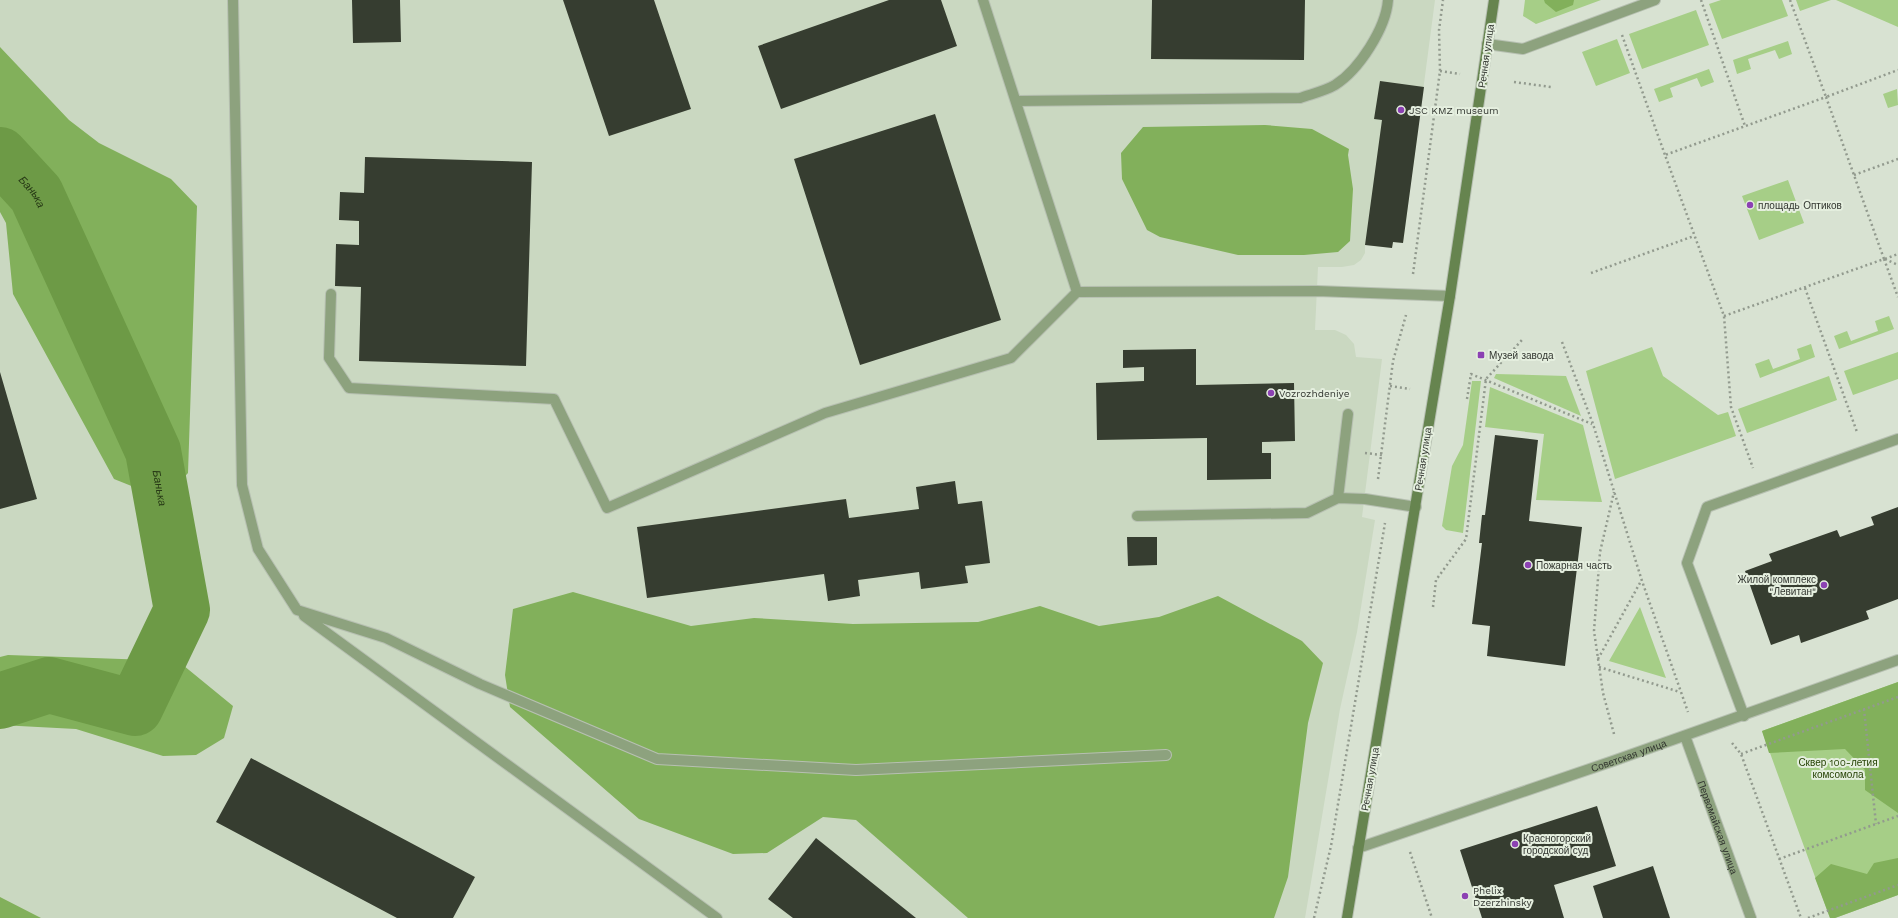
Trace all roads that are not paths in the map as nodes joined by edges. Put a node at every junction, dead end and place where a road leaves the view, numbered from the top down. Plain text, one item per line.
1 (233, 0) edge
2 (983, 0) edge
3 (1388, 0) edge
4 (1494, 0) edge
5 (1655, 0) edge
6 (1487, 44) junction
7 (1016, 101) junction
8 (1077, 292) junction
9 (331, 294) dead end
10 (1450, 296) junction
11 (1348, 414) dead end
12 (1898, 439) edge
13 (1338, 498) junction
14 (1416, 507) junction
15 (1137, 516) dead end
16 (297, 610) junction
17 (1898, 660) edge
18 (1744, 716) junction
19 (1690, 734) junction
20 (1166, 755) dead end
21 (1358, 848) junction
22 (716, 918) edge
23 (1347, 918) edge
24 (1751, 918) edge

1 - 16 street
2 - 7 street
3 - 7 street
4 - 6 main road, Речная улица
5 - 6 street
6 - 10 main road, Речная улица
7 - 8 street
8 - 9 street
8 - 10 street
10 - 14 main road, Речная улица
11 - 13 street
12 - 18 street
13 - 14 street
13 - 15 street
14 - 21 main road, Речная улица
16 - 20 street
16 - 22 street
17 - 18 street, Советская улица
18 - 19 street, Советская улица
19 - 21 street, Советская улица
19 - 24 street, Первомайская улица
21 - 23 main road, Речная улица

